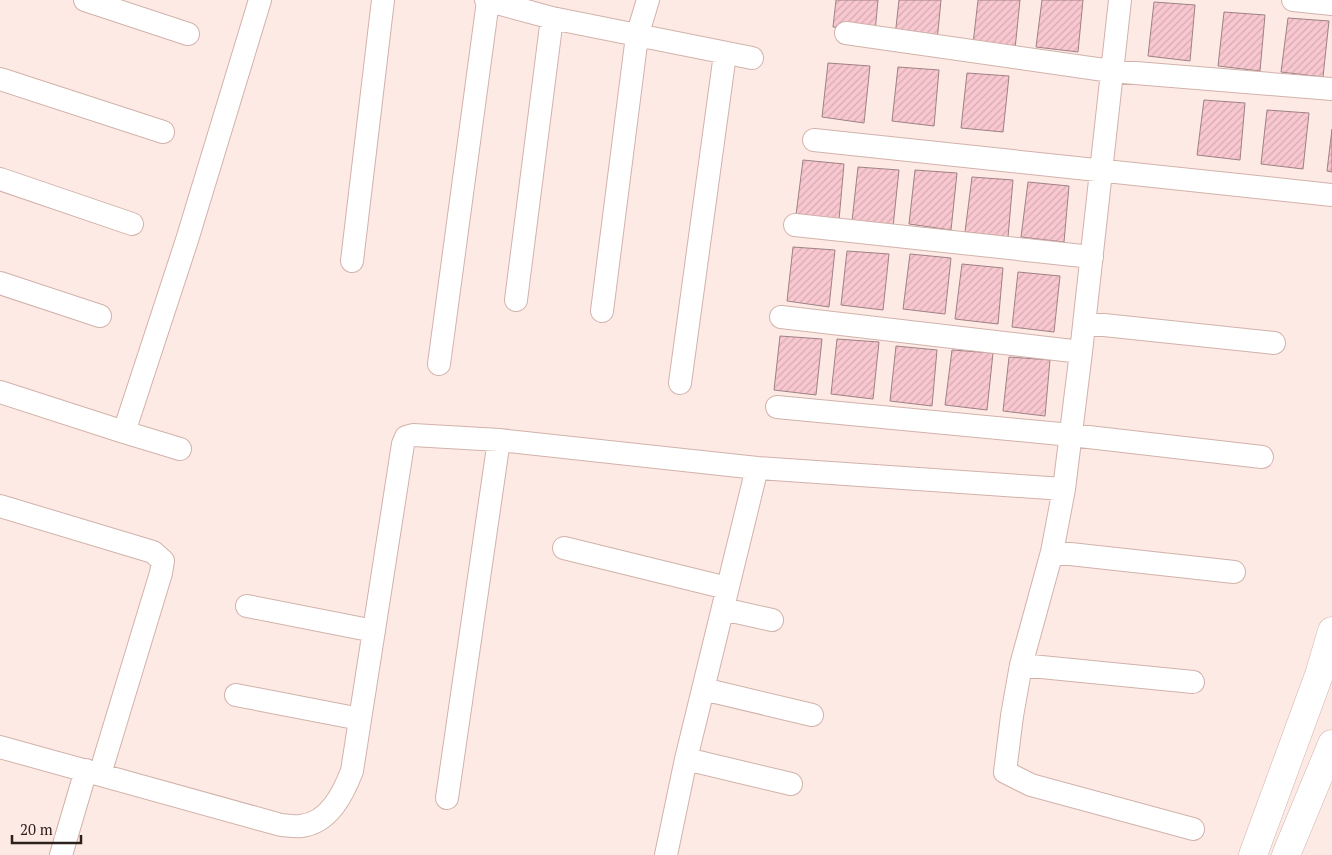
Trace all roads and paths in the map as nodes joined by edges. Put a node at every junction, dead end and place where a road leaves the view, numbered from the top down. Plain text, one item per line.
1 (85, 0) edge
2 (260, 0) edge
3 (384, 0) edge
4 (487, 0) edge
5 (648, 0) edge
6 (1120, 0) edge
7 (1293, 0) edge
8 (1332, 4) edge
9 (552, 18) junction
10 (846, 33) dead end
11 (188, 34) dead end
12 (637, 36) junction
13 (725, 54) junction
14 (752, 58) dead end
15 (1111, 71) junction
16 (0, 79) edge
17 (1332, 89) edge
18 (163, 132) dead end
19 (814, 140) dead end
20 (1101, 171) junction
21 (0, 179) edge
22 (1332, 196) edge
23 (132, 224) dead end
24 (795, 225) dead end
25 (1092, 257) junction
26 (352, 261) dead end
27 (0, 283) edge
28 (516, 300) dead end
29 (602, 310) dead end
30 (100, 316) dead end
31 (781, 317) dead end
32 (1084, 323) junction
33 (1274, 343) dead end
34 (1082, 352) junction
35 (439, 364) dead end
36 (680, 382) dead end
37 (0, 392) edge
38 (778, 407) dead end
39 (124, 432) junction
40 (1071, 435) junction
41 (499, 440) junction
42 (180, 449) dead end
43 (1262, 457) dead end
44 (756, 468) junction
45 (1064, 489) junction
46 (0, 506) edge
47 (564, 548) dead end
48 (1052, 552) junction
49 (1234, 572) dead end
50 (725, 599) junction
51 (247, 606) dead end
52 (772, 620) dead end
53 (374, 631) junction
54 (1332, 631) edge
55 (1021, 665) junction
56 (1194, 682) dead end
57 (703, 689) junction
58 (236, 695) dead end
59 (812, 714) dead end
60 (360, 719) junction
61 (1332, 744) edge
62 (0, 747) edge
63 (686, 759) junction
64 (93, 772) junction
65 (791, 784) dead end
66 (447, 798) dead end
67 (1193, 829) dead end
68 (61, 855) edge
69 (666, 855) edge
70 (1254, 855) edge
71 (1286, 855) edge

1 - 11 street
2 - 39 street
3 - 26 street
4 - 9 street
4 - 35 street
5 - 12 street
6 - 15 street
7 - 8 street
9 - 12 street
9 - 28 street
10 - 15 street
12 - 13 street
12 - 29 street
13 - 14 street
13 - 36 street
15 - 17 street
15 - 20 street
16 - 18 street
19 - 20 street
20 - 22 street
20 - 25 street
21 - 23 street
24 - 25 street
25 - 32 street
27 - 30 street
31 - 34 street
32 - 33 street
32 - 34 street
34 - 40 street
37 - 39 street
38 - 40 street
39 - 42 street
40 - 43 street
40 - 45 street
41 - 44 street
41 - 53 street
41 - 66 street
44 - 45 street
44 - 50 street
45 - 48 street
46 - 64 street
47 - 50 street
48 - 49 street
48 - 55 street
50 - 52 street
50 - 57 street
51 - 53 street
53 - 60 street
54 - 70 street
55 - 56 street
55 - 67 street
57 - 59 street
57 - 63 street
58 - 60 street
60 - 64 street
61 - 71 street
62 - 64 street
63 - 65 street
63 - 69 street
64 - 68 street

